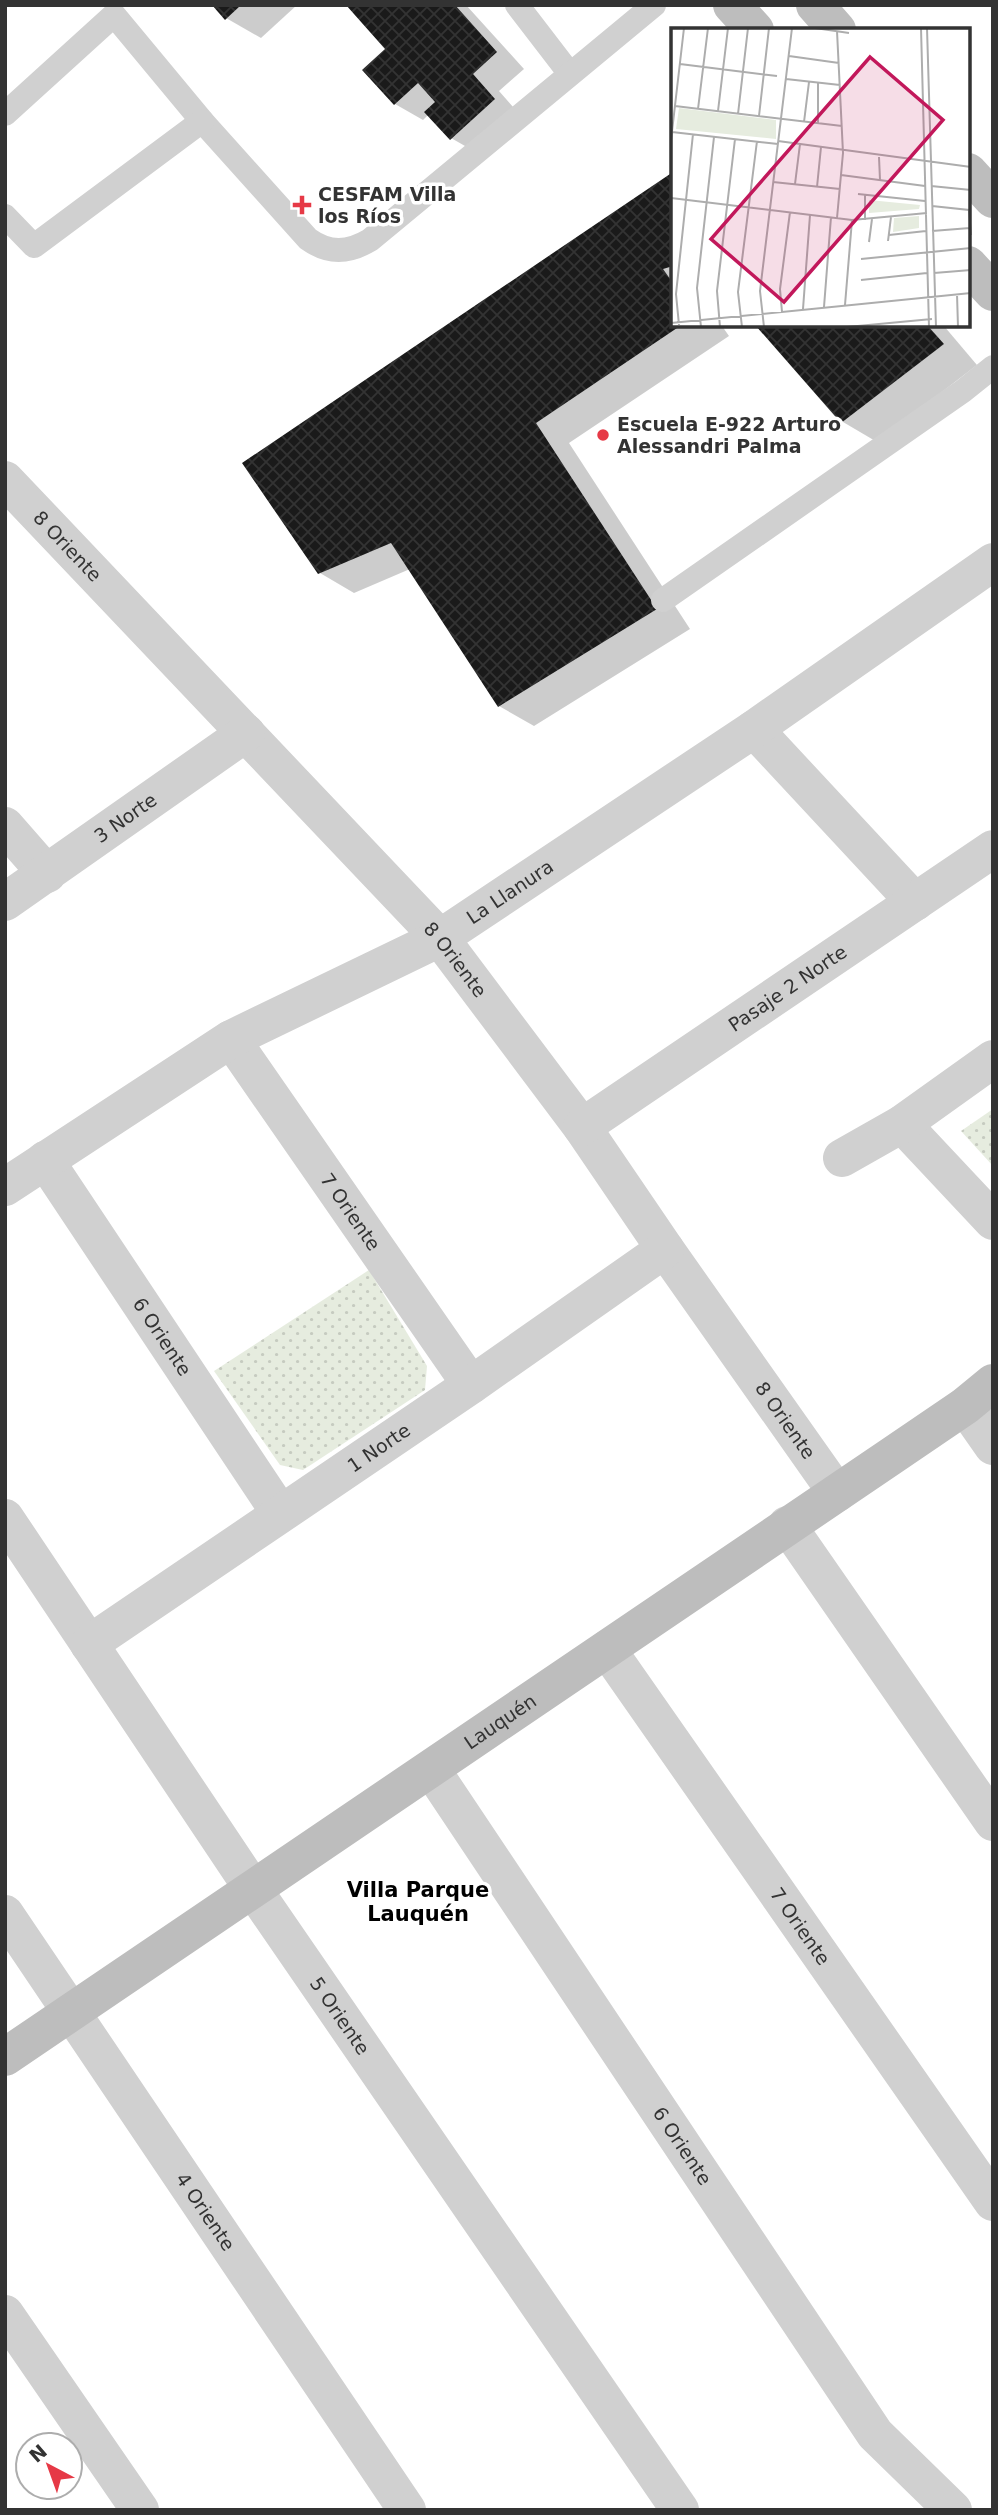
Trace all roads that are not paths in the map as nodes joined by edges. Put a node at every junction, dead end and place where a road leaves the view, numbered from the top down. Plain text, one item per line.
1 (517, 5) edge
2 (654, 5) edge
3 (732, 5) edge
4 (815, 5) edge
5 (753, 28) edge
6 (835, 28) edge
7 (570, 74) junction
8 (5, 114) edge
9 (202, 121) junction
10 (970, 174) edge
11 (993, 199) edge
12 (5, 216) edge
13 (970, 267) edge
14 (993, 292) edge
15 (993, 367) edge
16 (5, 480) edge
17 (993, 562) edge
18 (663, 600) dead end
19 (754, 729) junction
20 (246, 733) junction
21 (5, 826) edge
22 (993, 849) edge
23 (47, 874) junction
24 (5, 902) edge
25 (915, 902) junction
26 (440, 938) junction
27 (231, 1039) junction
28 (993, 1059) edge
29 (902, 1124) junction
30 (582, 1127) junction
31 (842, 1158) dead end
32 (45, 1160) junction
33 (5, 1188) edge
34 (993, 1221) edge
35 (664, 1249) junction
36 (471, 1385) junction
37 (979, 1394) edge
38 (993, 1446) edge
39 (837, 1493) junction
40 (280, 1513) junction
41 (5, 1518) edge
42 (787, 1525) junction
43 (89, 1644) junction
44 (607, 1649) junction
45 (431, 1769) junction
46 (993, 1822) edge
47 (253, 1889) junction
48 (5, 1914) edge
49 (72, 2011) junction
50 (5, 2057) edge
51 (993, 2202) edge
52 (5, 2314) edge
53 (140, 2510) edge
54 (407, 2510) edge
55 (680, 2510) edge
56 (953, 2510) edge

1 - 7 lane
2 - 7 lane
3 - 5 street
4 - 6 street
7 - 9 lane
8 - 9 lane
9 - 12 lane
10 - 11 street
13 - 14 street
15 - 18 lane
16 - 20 street, 8 Oriente
17 - 19 street, La Llanura
19 - 25 street
19 - 26 street, La Llanura
20 - 23 street, 3 Norte
20 - 26 street, 8 Oriente
21 - 23 street
22 - 25 street, Pasaje 2 Norte
23 - 24 street, 3 Norte
25 - 30 street, Pasaje 2 Norte
26 - 27 street, La Llanura
26 - 30 street, 8 Oriente
27 - 32 street, La Llanura
27 - 36 street, 7 Oriente
28 - 29 street
29 - 31 street
29 - 34 street
30 - 35 street, 8 Oriente
32 - 33 street, La Llanura
32 - 40 street, 6 Oriente
35 - 36 street, 1 Norte
35 - 39 street, 8 Oriente
36 - 40 street, 1 Norte
37 - 38 street
37 - 39 street, Lauquén
39 - 42 street, Lauquén
40 - 43 street, 1 Norte
41 - 43 street, 5 Oriente
42 - 44 street, Lauquén
42 - 46 street
43 - 47 street, 5 Oriente
44 - 45 street, Lauquén
44 - 51 street, 7 Oriente
45 - 47 street, Lauquén
45 - 56 street, 6 Oriente
47 - 49 street, Lauquén
47 - 55 street, 5 Oriente
48 - 49 street, 4 Oriente
49 - 50 street, Lauquén
49 - 54 street, 4 Oriente
52 - 53 street

